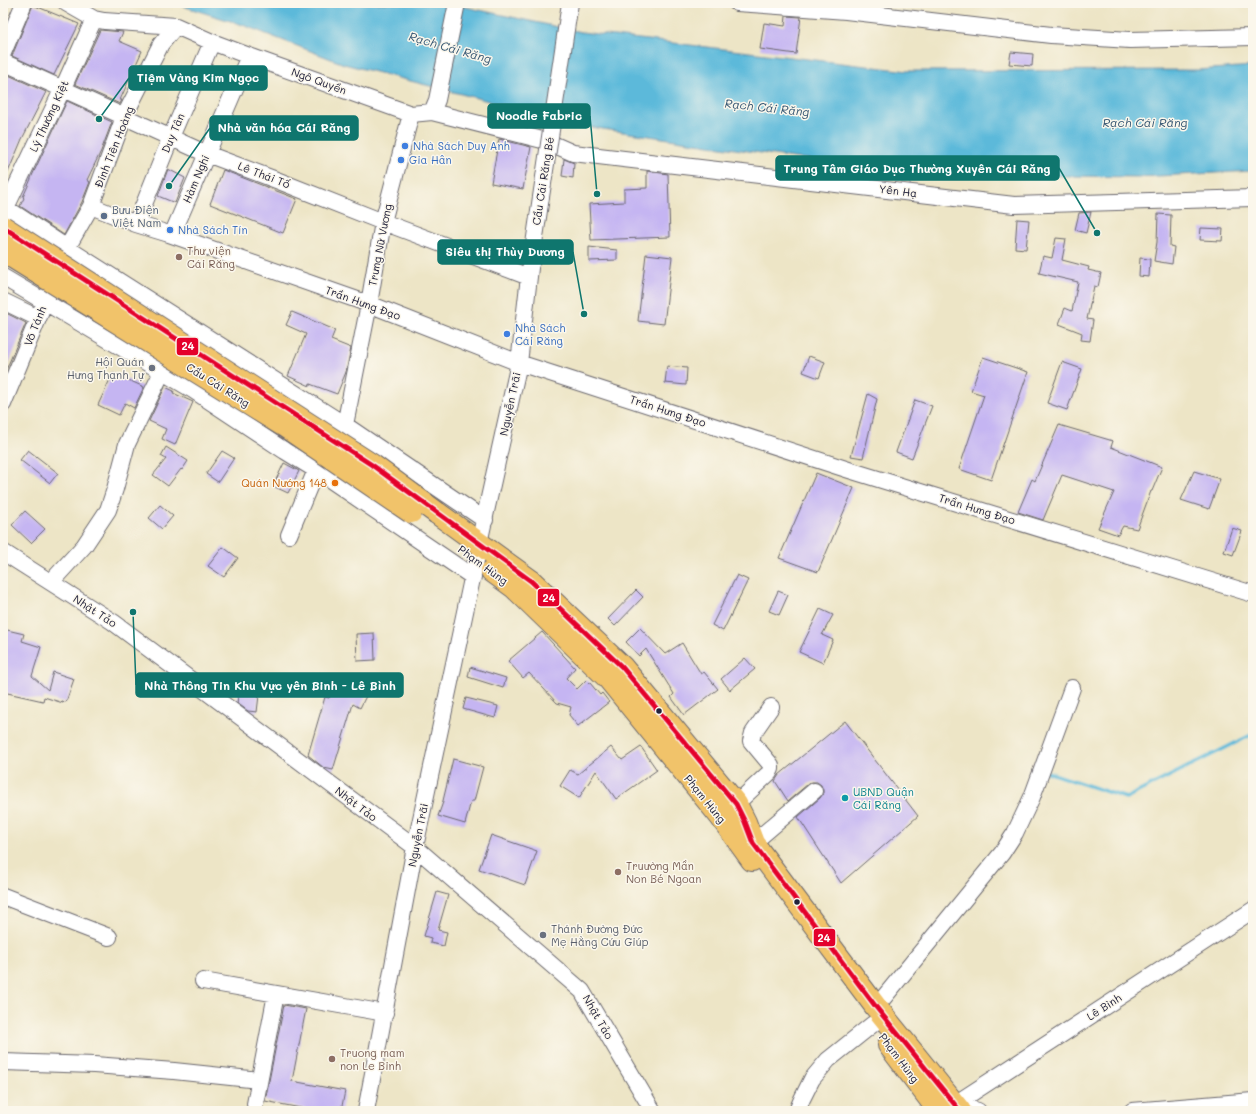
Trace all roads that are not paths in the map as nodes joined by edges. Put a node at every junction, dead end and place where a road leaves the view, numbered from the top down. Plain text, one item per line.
1 (24, 3) edge
2 (66, 3) edge
3 (457, 3) edge
4 (570, 3) edge
5 (736, 3) edge
6 (94, 18) junction
7 (176, 26) junction
8 (1253, 37) edge
9 (212, 42) junction
10 (3, 53) edge
11 (249, 56) junction
12 (3, 62) edge
13 (63, 88) junction
14 (434, 106) junction
15 (411, 114) junction
16 (124, 117) junction
17 (171, 137) junction
18 (546, 141) joint
19 (207, 154) junction
20 (1253, 198) edge
21 (91, 206) junction
22 (4, 216) edge
23 (383, 222) junction
24 (136, 224) junction
25 (172, 235) junction
26 (67, 248) junction
27 (3, 251) edge
28 (530, 270) junction
29 (3, 277) edge
30 (3, 302) edge
31 (44, 303) junction
32 (369, 304) junction
33 (38, 318) junction
34 (519, 363) junction
35 (162, 372) junction
36 (3, 404) edge
37 (345, 425) junction
38 (316, 470) junction
39 (433, 519) junction
40 (485, 520) junction
41 (288, 535) dead end
42 (3, 552) edge
43 (476, 560) junction
44 (51, 582) junction
45 (1253, 594) edge
46 (1072, 688) dead end
47 (771, 707) dead end
48 (814, 791) dead end
49 (728, 811) junction
50 (753, 843) junction
51 (415, 847) junction
52 (3, 896) edge
53 (1253, 910) edge
54 (109, 937) dead end
55 (203, 981) dead end
56 (276, 994) junction
57 (385, 1013) junction
58 (874, 1015) junction
59 (3, 1062) edge
60 (259, 1080) junction
61 (1253, 1101) edge
62 (255, 1104) dead end
63 (950, 1109) edge
64 (366, 1111) edge
65 (653, 1111) edge
66 (797, 1111) edge
67 (978, 1111) edge
68 (1132, 1111) edge

1 - 10 street
2 - 6 street, Ngô Quyền
3 - 14 street
4 - 28 street, Cầu Cái Răng Bé, bridge
5 - 8 street
6 - 7 street, Ngô Quyền
6 - 13 street, Lý Thường Kiệt
7 - 9 street, Ngô Quyền
7 - 16 street, Đinh Tiên Hoàng
9 - 11 street, Ngô Quyền
9 - 17 street, Duy Tân
11 - 15 street, Ngô Quyền
11 - 19 street, Hàm Nghi
12 - 13 street, Lê Thái Tổ
13 - 16 street, Lê Thái Tổ
13 - 22 street, Lý Thường Kiệt
14 - 15 street, Ngô Quyền
14 - 18 street, Ngô Quyền
15 - 23 street, Trưng Nữ Vương
16 - 17 street, Lê Thái Tổ
16 - 21 street, Đinh Tiên Hoàng
17 - 19 street, Lê Thái Tổ
17 - 24 street, Duy Tân
18 - 20 street, Yên Hạ
19 - 23 street, Lê Thái Tổ
19 - 25 street, Hàm Nghi
21 - 24 street, Trần Hưng Đạo
21 - 26 street, Đinh Tiên Hoàng
22 - 26 street
22 - 39 highway, Cầu Cái Răng, bridge
23 - 28 street, Lê Thái Tổ
23 - 32 street, Trưng Nữ Vương
24 - 25 street, Trần Hưng Đạo
25 - 32 street, Trần Hưng Đạo
26 - 31 street, Võ Tánh
26 - 37 street
27 - 39 highway, Cầu Cái Răng, bridge
28 - 34 street, Nguyễn Trãi
29 - 31 street
30 - 33 street
31 - 33 street, Võ Tánh
31 - 35 street
32 - 34 street, Trần Hưng Đạo
32 - 37 street, Trưng Nữ Vương
33 - 36 street, Võ Tánh
34 - 40 street, Nguyễn Trãi
34 - 45 street, Trần Hưng Đạo
35 - 38 street
35 - 44 street
37 - 40 street
38 - 41 street
38 - 43 street
39 - 43 highway, Phạm Hùng
40 - 43 street, Nguyễn Trãi
42 - 44 street, Nhật Tảo
43 - 49 highway, Phạm Hùng
43 - 51 street, Nguyễn Trãi
44 - 51 street, Nhật Tảo
46 - 58 street
47 - 49 street
48 - 50 street
49 - 50 highway, Phạm Hùng
49 - 58 highway, Phạm Hùng
50 - 58 highway, Phạm Hùng
51 - 57 street, Nguyễn Trãi
51 - 65 street, Nhật Tảo
52 - 54 street
53 - 63 street, Lê Bình
55 - 56 street
56 - 57 street
56 - 60 street
57 - 64 street, Nguyễn Trãi
58 - 63 highway, Phạm Hùng
58 - 66 street
59 - 60 street
60 - 62 street
61 - 68 street
63 - 67 street

